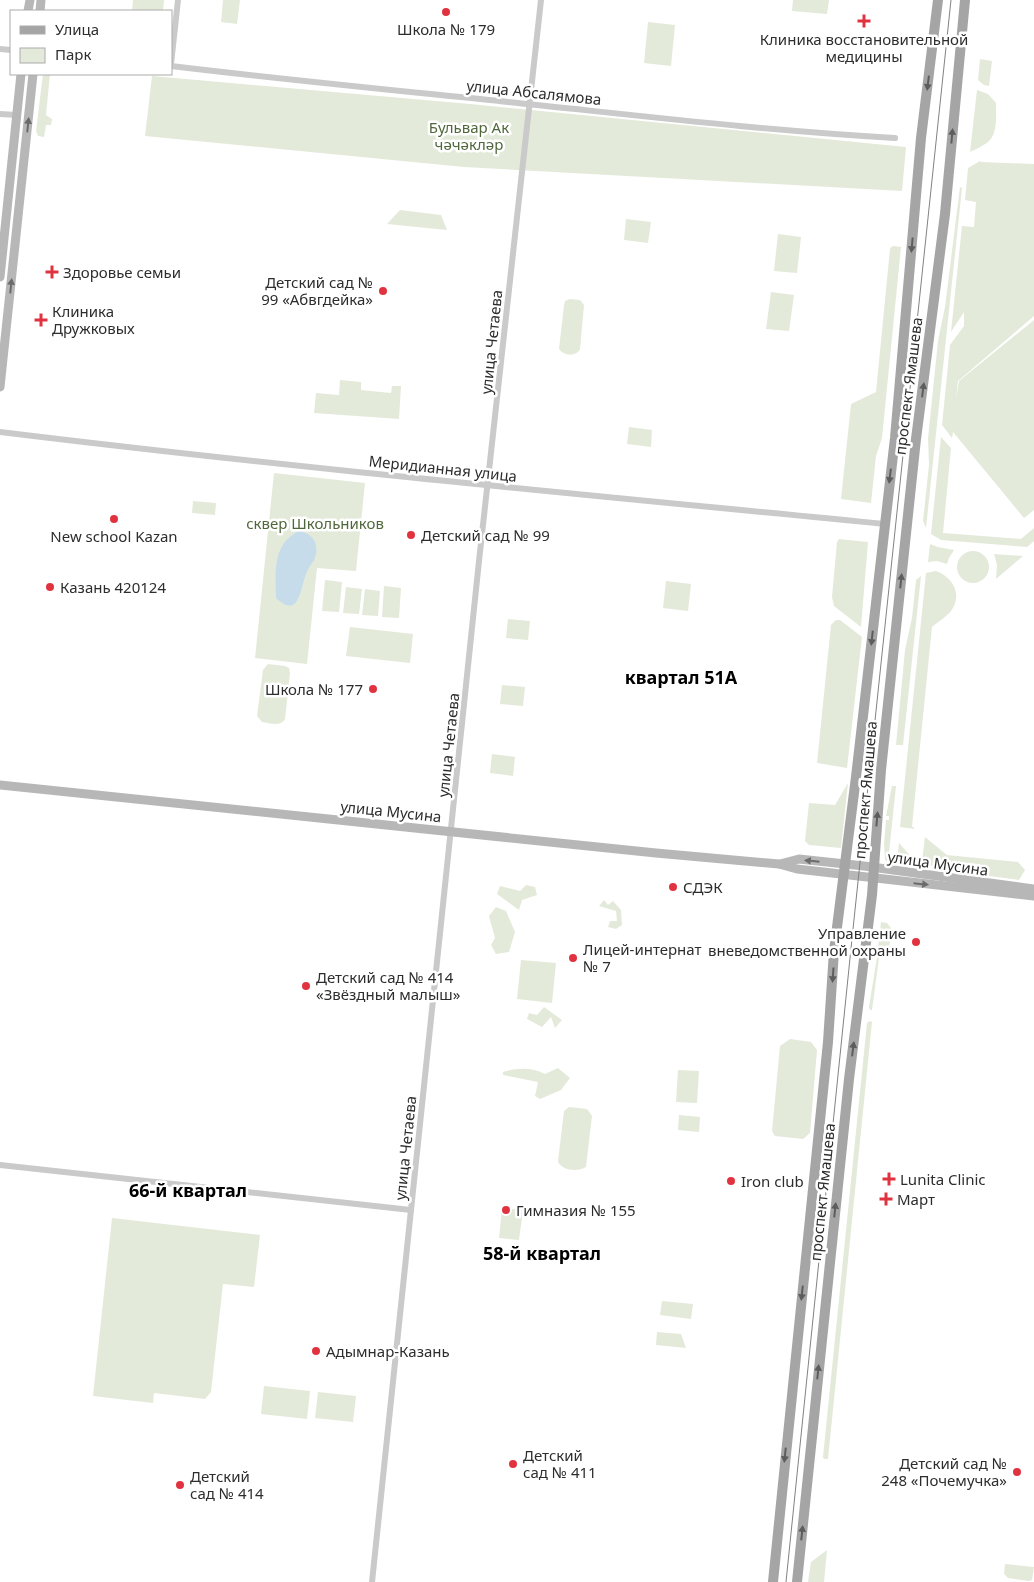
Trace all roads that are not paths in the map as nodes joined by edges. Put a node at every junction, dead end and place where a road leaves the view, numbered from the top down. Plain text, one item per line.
1 (178, 0) edge
2 (541, 0) edge
3 (938, 0) edge
4 (965, 0) edge
5 (172, 56) edge
6 (172, 65) edge
7 (21, 75) edge
8 (33, 75) edge
9 (530, 104) junction
10 (0, 114) edge
11 (17, 115) junction
12 (894, 138) dead end
13 (0, 277) edge
14 (0, 387) edge
15 (0, 432) edge
16 (488, 485) junction
17 (884, 524) junction
18 (0, 785) edge
19 (451, 831) junction
20 (845, 869) junction
21 (873, 873) junction
22 (1034, 889) edge
23 (1034, 896) edge
24 (0, 1165) edge
25 (411, 1210) junction
26 (372, 1582) edge
27 (773, 1582) edge
28 (797, 1582) edge

1 - 5 street
2 - 9 street, улица Четаева
3 -> 17 main road, проспект Ямашева
21 -> 4 main road, проспект Ямашева
6 - 9 street, улица Абсалямова
7 - 11 street
14 -> 8 street
9 - 12 street, улица Абсалямова
9 - 16 street, улица Четаева
10 - 11 street
11 - 13 street
15 - 16 street, Меридианная улица
16 - 17 street, Меридианная улица
16 - 19 street, улица Четаева
17 -> 20 main road, проспект Ямашева
18 - 19 street, улица Мусина
19 - 20 street, улица Мусина
19 - 25 street, улица Четаева
20 - 21 street, улица Мусина
20 -> 27 main road, проспект Ямашева
21 - 22 street, улица Мусина
21 -> 23 street, улица Мусина
28 -> 21 main road, проспект Ямашева
24 - 25 street
25 - 26 street, улица Четаева

